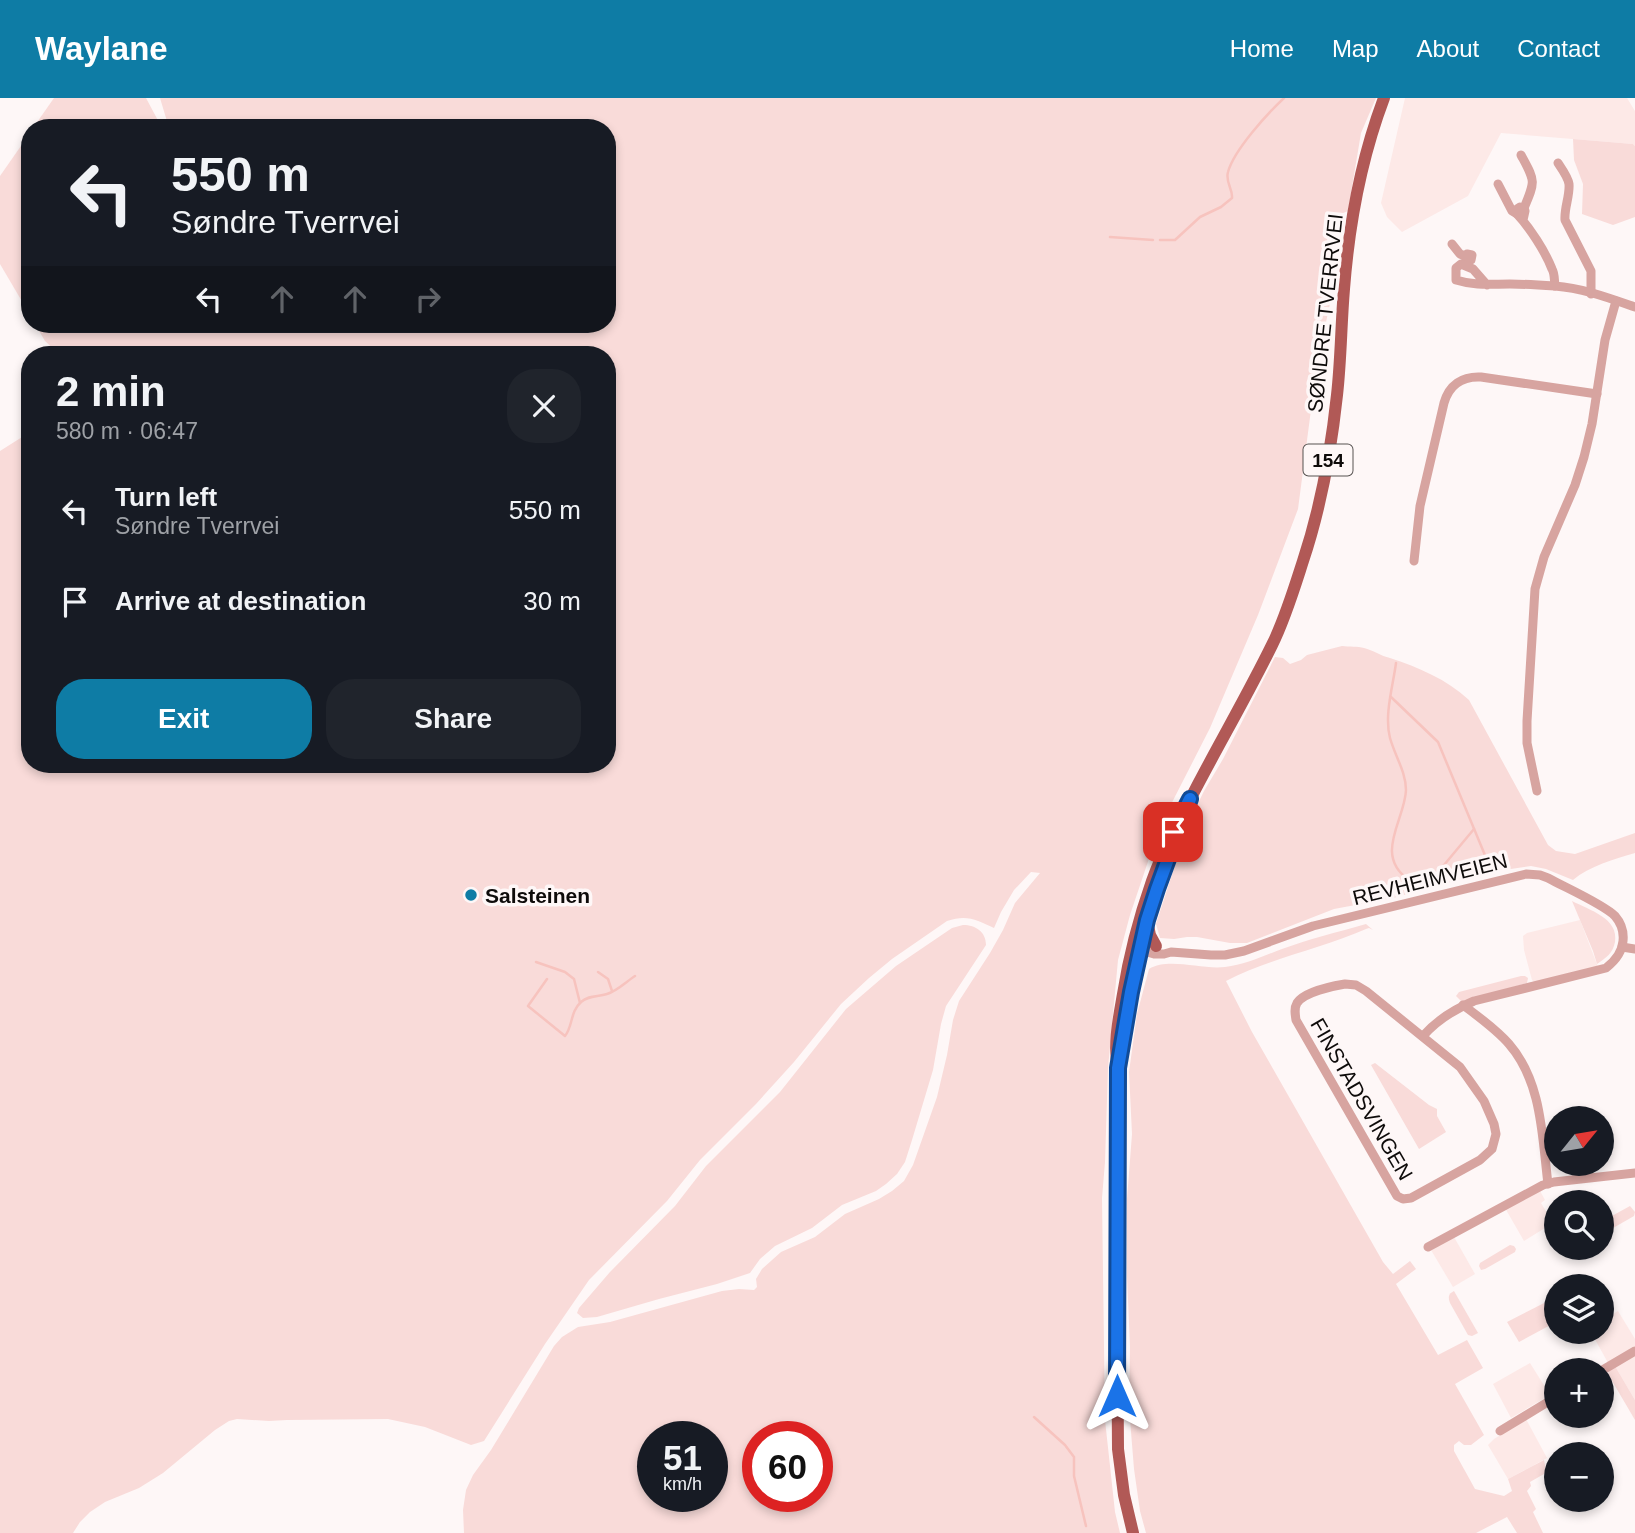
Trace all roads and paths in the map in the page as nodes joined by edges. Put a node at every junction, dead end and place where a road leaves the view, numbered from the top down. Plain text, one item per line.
1 (1384, 98) edge
2 (1521, 155) dead end
3 (1558, 163) dead end
4 (1497, 184) dead end
5 (1521, 214) junction
6 (1452, 244) dead end
7 (1469, 262) junction
8 (1487, 285) junction
9 (1555, 286) junction
10 (1591, 294) junction
11 (1616, 301) junction
12 (1635, 307) edge
13 (1597, 394) junction
14 (1414, 561) dead end
15 (1537, 791) dead end
16 (1190, 799) junction
17 (1147, 920) junction
18 (1138, 946) junction
19 (1156, 946) junction
20 (1622, 947) junction
21 (1635, 949) edge
22 (1171, 952) junction
23 (1463, 1006) junction
24 (1423, 1036) junction
25 (1635, 1173) edge
26 (1548, 1184) junction
27 (1428, 1247) dead end
28 (1635, 1351) edge
29 (1614, 1363) edge
30 (1544, 1404) edge
31 (1500, 1431) dead end
32 (1133, 1533) edge

1 - 16 main road, SØNDRE TVERRVEI / 154
2 - 5 street
3 - 10 street
4 - 5 street
5 - 9 street
6 - 7 street
7 - 8 street
7 - 8 street
8 - 9 street
9 - 10 street
10 - 11 street
11 - 12 street
11 - 13 street
13 - 14 street
13 - 15 street
16 - 17 main road, SØNDRE TVERRVEI / 154
16 - 18 main road, SØNDRE TVERRVEI / 154
17 - 18 main road, SØNDRE TVERRVEI / 154
17 - 19 main road
18 - 19 street, REVHEIMVEIEN
18 - 22 street, REVHEIMVEIEN
18 - 32 main road, SØNDRE TVERRVEI / 154
19 - 22 street, REVHEIMVEIEN
20 - 21 street
20 - 22 street, REVHEIMVEIEN
20 - 23 street
23 - 24 street
23 - 26 street
24 - 24 street, FINSTADSVINGEN
25 - 26 street
26 - 27 street
28 - 29 street
30 - 31 street

